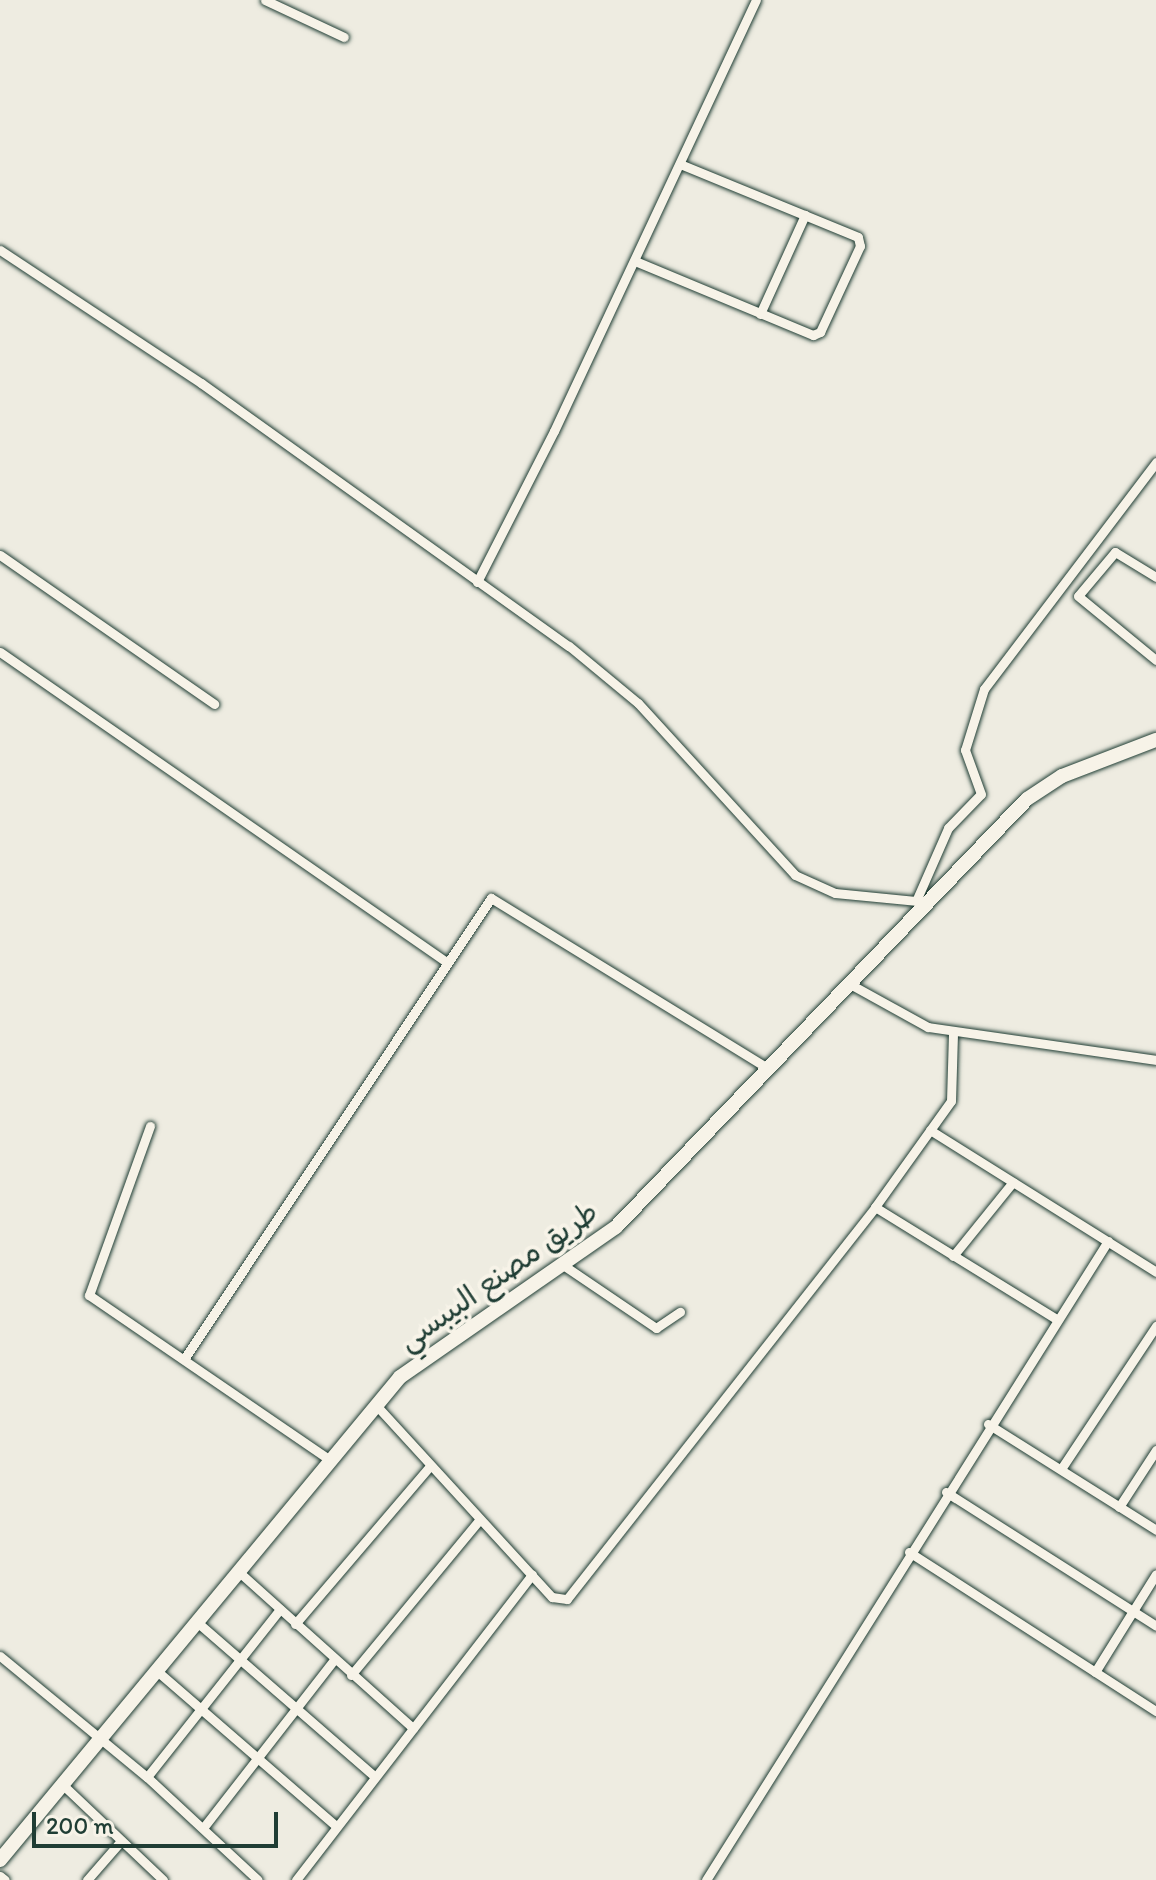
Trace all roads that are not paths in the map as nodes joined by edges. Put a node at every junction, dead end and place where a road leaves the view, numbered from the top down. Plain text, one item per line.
1 (265, 0) edge
2 (756, 0) edge
3 (344, 37) dead end
4 (680, 164) junction
5 (805, 215) junction
6 (0, 250) edge
7 (635, 261) junction
8 (760, 314) junction
9 (1156, 462) edge
10 (0, 555) edge
11 (1156, 577) edge
12 (477, 582) junction
13 (0, 652) edge
14 (1156, 660) edge
15 (214, 704) dead end
16 (1156, 740) edge
17 (921, 901) junction
18 (445, 961) junction
19 (850, 984) junction
20 (953, 1032) junction
21 (1156, 1060) edge
22 (769, 1069) junction
23 (150, 1126) dead end
24 (930, 1130) junction
25 (1013, 1182) junction
26 (875, 1207) junction
27 (1108, 1241) junction
28 (953, 1256) junction
29 (566, 1267) junction
30 (1156, 1272) edge
31 (680, 1312) dead end
32 (1055, 1318) junction
33 (1156, 1326) edge
34 (184, 1359) junction
35 (375, 1404) junction
36 (988, 1424) junction
37 (1156, 1450) edge
38 (330, 1460) junction
39 (430, 1466) junction
40 (1061, 1469) junction
41 (946, 1492) junction
42 (1119, 1507) junction
43 (480, 1519) junction
44 (1156, 1530) edge
45 (909, 1552) junction
46 (239, 1572) junction
47 (1156, 1574) edge
48 (532, 1575) junction
49 (280, 1609) junction
50 (1132, 1611) junction
51 (197, 1622) junction
52 (295, 1624) junction
53 (1156, 1626) edge
54 (0, 1656) edge
55 (242, 1659) junction
56 (334, 1660) junction
57 (157, 1671) junction
58 (1095, 1672) junction
59 (351, 1675) junction
60 (202, 1709) junction
61 (296, 1709) junction
62 (1156, 1711) edge
63 (413, 1728) junction
64 (102, 1739) junction
65 (258, 1757) junction
66 (147, 1777) junction
67 (375, 1777) junction
68 (63, 1785) junction
69 (336, 1826) junction
70 (203, 1828) junction
71 (121, 1841) junction
72 (0, 1860) edge
73 (0, 1876) edge
74 (5, 1880) edge
75 (87, 1880) edge
76 (163, 1880) edge
77 (258, 1880) edge
78 (296, 1880) edge
79 (706, 1880) edge

1 - 3 street
2 - 4 street
4 - 5 street
4 - 7 street
5 - 8 street
5 - 8 street
6 - 12 street
7 - 8 street
7 - 12 street
9 - 17 street
10 - 15 street
11 - 14 street
12 - 17 street
13 - 18 street
16 - 17 main road, طريق مصنع البيبسي
17 - 19 main road, طريق مصنع البيبسي
18 - 22 street
18 - 34 street
19 - 20 street
19 - 22 main road, طريق مصنع البيبسي
20 - 21 street
20 - 24 street
22 - 29 main road, طريق مصنع البيبسي
23 - 34 street
24 - 25 street
24 - 26 street
25 - 27 street
25 - 28 street
26 - 28 street
26 - 48 street
27 - 30 street
27 - 32 street
28 - 32 street
29 - 31 street
29 - 35 main road, طريق مصنع البيبسي
32 - 36 street
33 - 40 street
34 - 38 street
35 - 38 main road, طريق مصنع البيبسي
35 - 39 street
36 - 40 street
36 - 41 street
37 - 42 street
38 - 46 main road, طريق مصنع البيبسي
39 - 43 street
39 - 52 street
40 - 42 street
41 - 45 street
41 - 50 street
42 - 44 street
43 - 48 street
43 - 59 street
45 - 58 street
45 - 79 street
46 - 49 street
46 - 51 main road, طريق مصنع البيبسي
47 - 50 street
48 - 63 street
49 - 52 street
49 - 55 street
50 - 53 street
50 - 58 street
51 - 55 street
51 - 57 main road, طريق مصنع البيبسي
52 - 56 street
54 - 64 street
55 - 60 street
55 - 61 street
56 - 59 street
56 - 61 street
57 - 60 street
57 - 64 main road, طريق مصنع البيبسي
58 - 62 street
59 - 63 street
60 - 65 street
60 - 66 street
61 - 65 street
61 - 67 street
63 - 67 street
64 - 66 street
64 - 68 main road, طريق مصنع البيبسي
65 - 69 street
65 - 70 street
66 - 70 street
67 - 69 street
68 - 71 street
68 - 72 main road, طريق مصنع البيبسي
69 - 78 street
70 - 77 street
71 - 75 street
71 - 76 street
73 - 74 street

